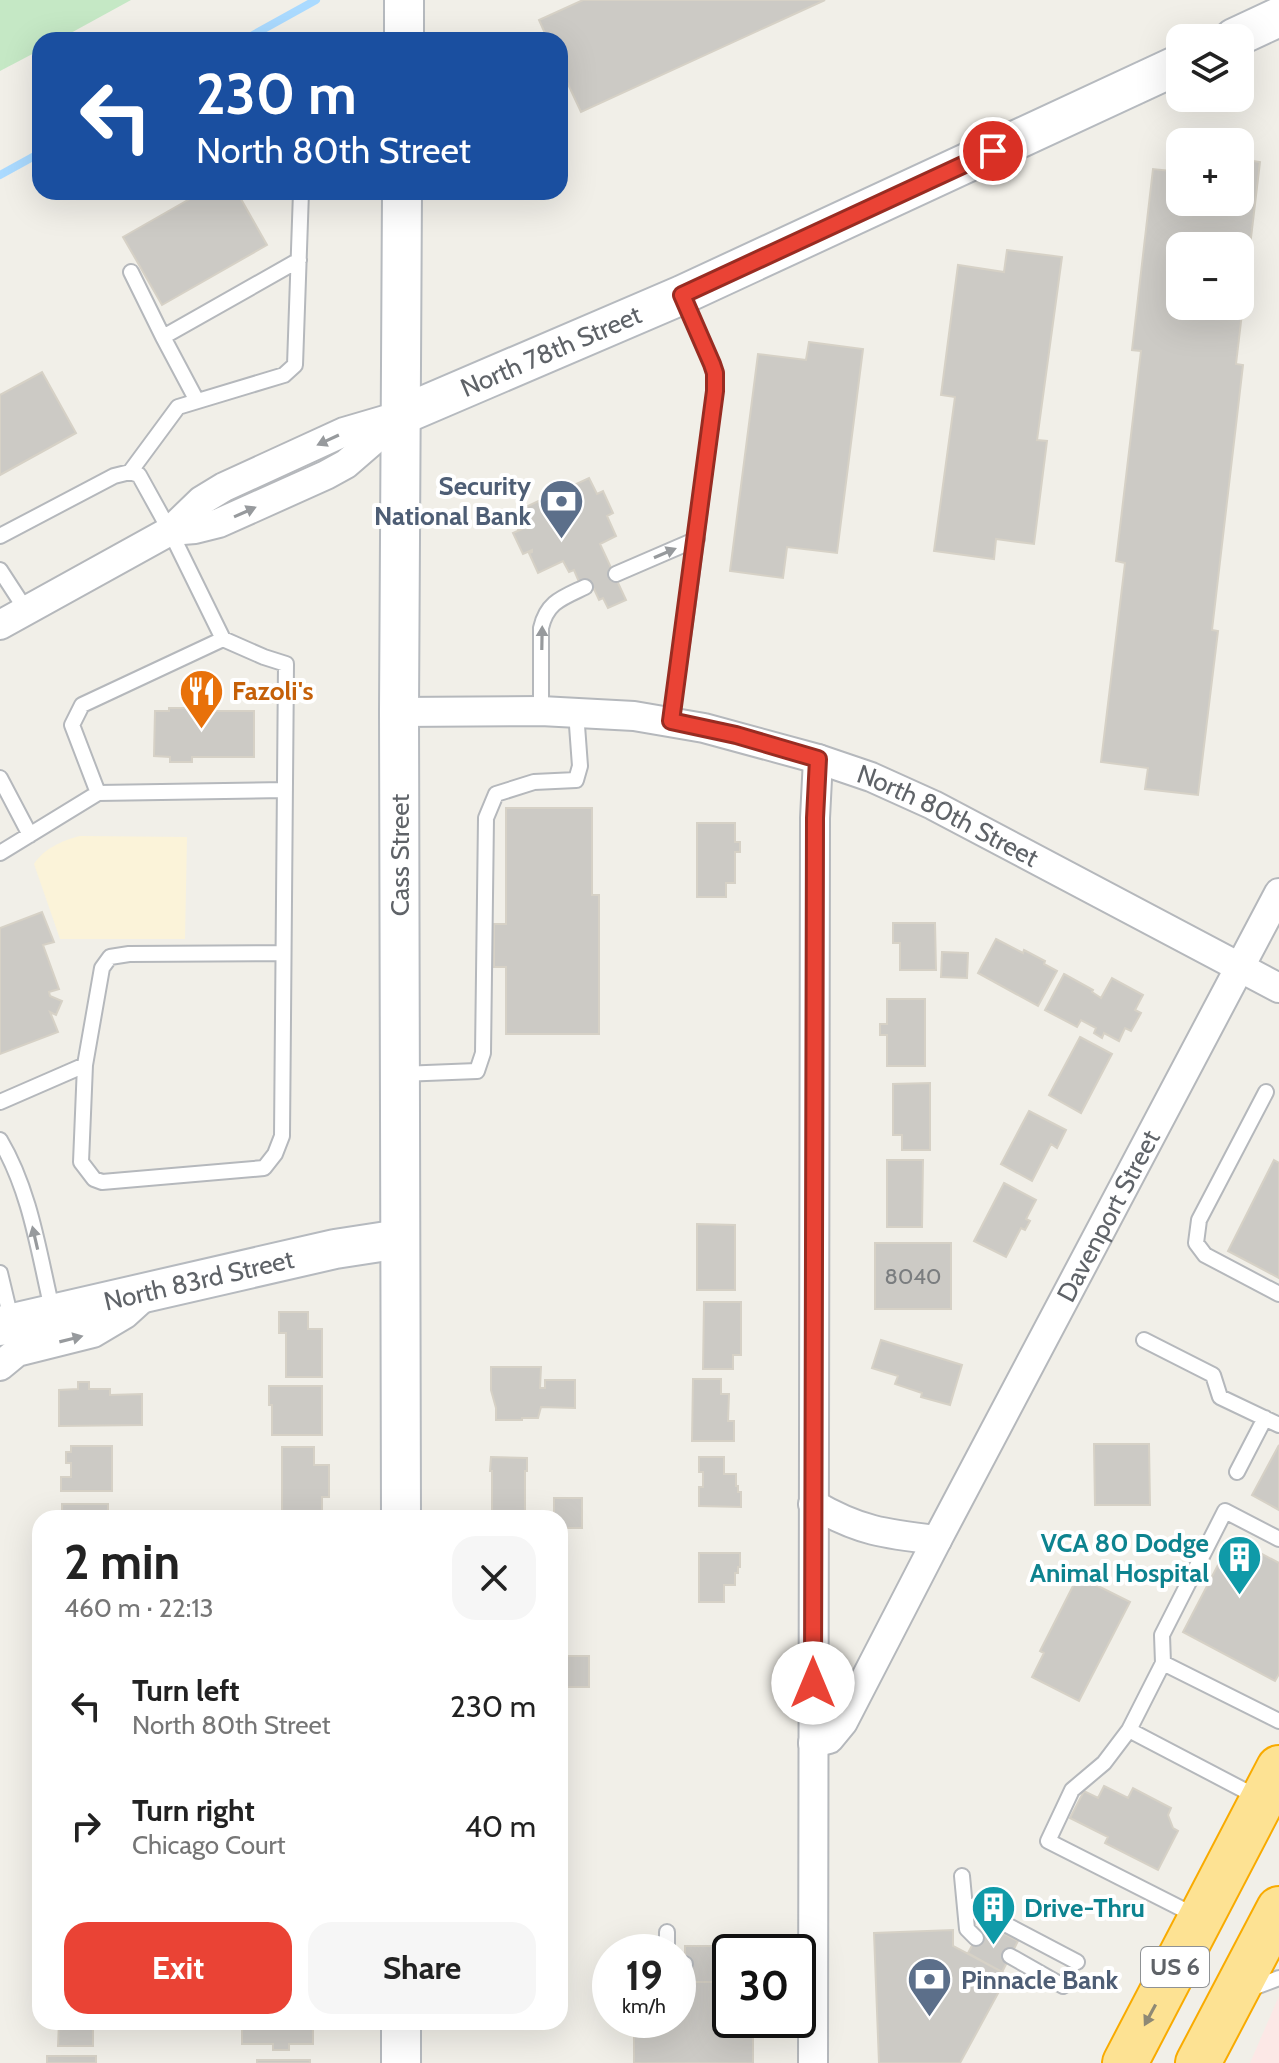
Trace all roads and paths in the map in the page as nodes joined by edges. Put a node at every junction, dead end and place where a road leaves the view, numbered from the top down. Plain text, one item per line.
1 (1279, 17) edge
2 (1254, 29) edge
3 (1166, 70) edge
4 (301, 200) edge
5 (402, 200) edge
6 (299, 260) junction
7 (131, 272) dead end
8 (682, 295) junction
9 (163, 337) junction
10 (197, 401) junction
11 (402, 415) junction
12 (130, 472) junction
13 (170, 531) junction
14 (0, 536) edge
15 (697, 539) junction
16 (0, 570) edge
17 (616, 574) dead end
18 (585, 587) dead end
19 (26, 610) junction
20 (0, 625) edge
21 (223, 639) junction
22 (541, 711) junction
23 (399, 712) junction
24 (576, 712) junction
25 (671, 721) junction
26 (818, 759) junction
27 (0, 778) edge
28 (285, 790) junction
29 (98, 793) junction
30 (30, 835) junction
31 (0, 853) edge
32 (1279, 893) edge
33 (283, 953) junction
34 (1240, 967) junction
35 (1279, 988) edge
36 (85, 1065) junction
37 (400, 1074) junction
38 (1266, 1092) dead end
39 (0, 1102) edge
40 (0, 1140) edge
41 (400, 1239) junction
42 (0, 1273) edge
43 (1272, 1291) edge
44 (147, 1294) junction
45 (53, 1314) junction
46 (6, 1325) edge
47 (1144, 1340) dead end
48 (0, 1366) edge
49 (1265, 1418) junction
50 (1279, 1425) edge
51 (1237, 1472) dead end
52 (813, 1504) junction
53 (401, 1510) edge
54 (1279, 1539) edge
55 (937, 1540) junction
56 (1163, 1663) junction
57 (1279, 1721) edge
58 (1129, 1730) junction
59 (813, 1743) junction
60 (1271, 1784) edge
61 (962, 1876) dead end
62 (965, 1903) junction
63 (1279, 1909) edge
64 (1201, 1918) junction
65 (807, 1934) edge
66 (976, 1938) dead end
67 (1010, 1956) dead end
68 (1077, 1962) dead end
69 (1279, 1978) edge
70 (1063, 1986) dead end
71 (1234, 1994) junction
72 (401, 2030) edge
73 (811, 2038) edge
74 (401, 2063) edge
75 (813, 2063) edge
76 (1125, 2063) edge
77 (1198, 2063) edge

1 - 2 main road
3 - 8 main road, North 78th Street
4 - 6 lane
5 - 11 main road, Cass Street
6 - 9 lane
6 - 10 lane
7 - 9 lane
8 - 11 main road, North 78th Street
8 - 15 lane
9 - 10 lane
10 - 12 lane
11 - 13 street
11 - 23 main road, Cass Street
12 - 13 lane
12 - 14 lane
13 - 19 street
13 - 21 lane
17 -> 15 lane
15 - 25 lane
16 - 19 lane
22 -> 18 lane
19 - 20 street
21 - 28 lane
21 - 29 lane
22 - 23 street, North 80th Street
22 - 24 street, North 80th Street
23 - 37 main road, Cass Street
24 - 25 street, North 80th Street
24 - 37 lane
25 - 26 street, North 80th Street
26 - 34 street, North 80th Street
26 - 52 street
27 - 30 lane
28 - 29 lane
28 - 33 lane
29 - 30 lane
30 - 31 lane
32 - 34 street, Davenport Street
33 - 36 lane
33 - 36 lane
34 - 35 street, North 80th Street
34 - 55 street, Davenport Street
36 - 39 lane
37 - 41 main road, Cass Street
38 - 43 lane
45 -> 40 lane
41 - 44 main road, North 83rd Street
41 - 53 main road, Cass Street
42 - 46 lane
44 - 45 main road, North 83rd Street
48 -> 44 street
45 - 46 main road, North 83rd Street
47 - 49 lane
49 - 50 lane
49 - 51 lane
52 - 55 street
52 - 59 street
54 - 56 lane
55 - 59 street, Davenport Street
56 - 57 lane
56 - 58 lane
58 - 60 lane
58 - 64 lane
59 - 65 street
60 - 64 highway, US 6
61 - 62 lane
62 - 66 lane
62 - 68 lane
63 - 71 highway, US 6
64 -> 76 highway, US 6
67 - 70 lane
69 - 71 lane
71 - 77 highway, US 6
72 - 74 main road
73 - 75 street

